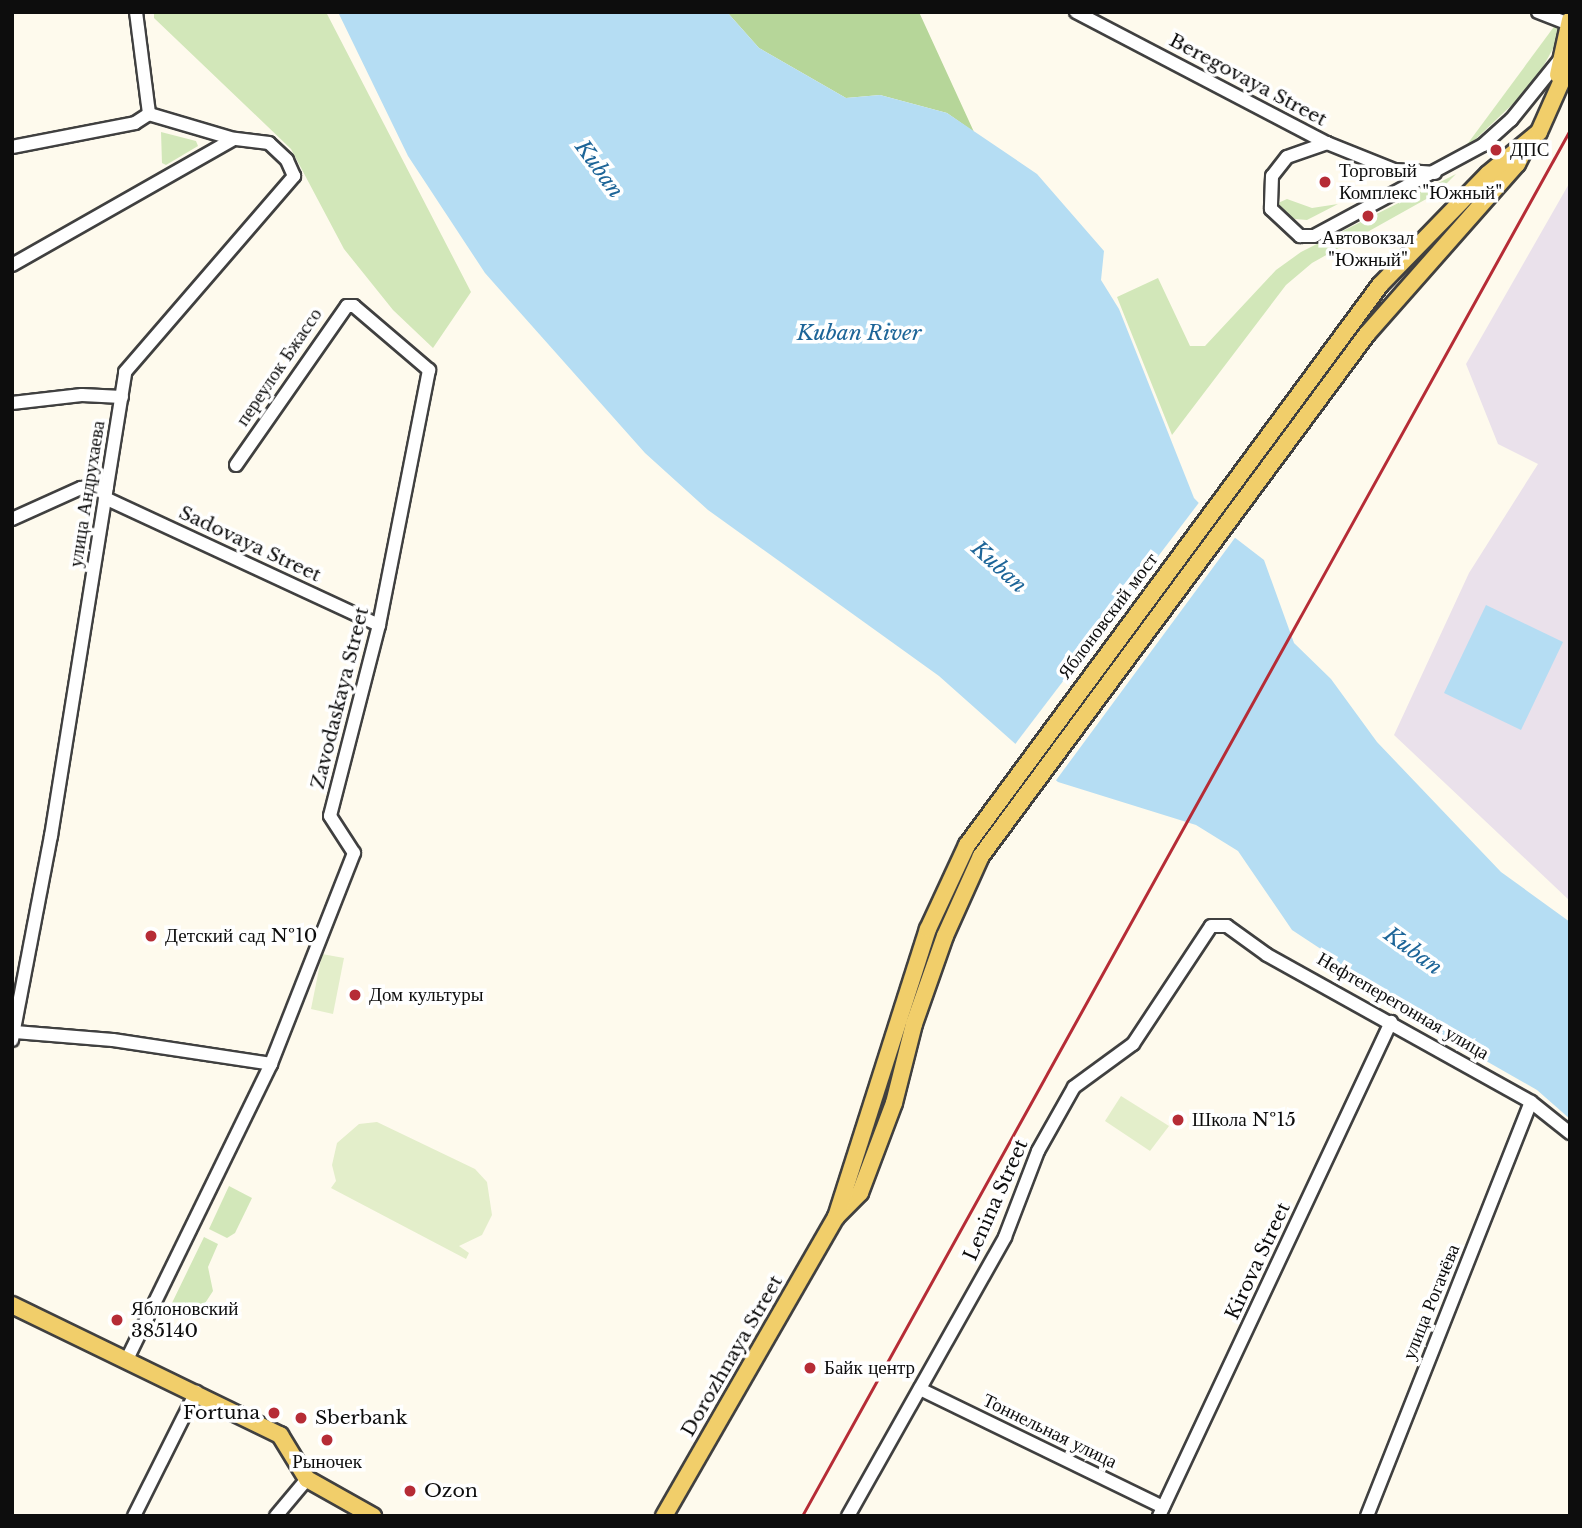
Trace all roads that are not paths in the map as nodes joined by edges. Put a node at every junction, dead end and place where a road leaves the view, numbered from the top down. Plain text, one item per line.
1 (136, 12) edge
2 (1076, 12) edge
3 (1538, 12) edge
4 (1569, 22) edge
5 (1565, 60) edge
6 (1570, 86) edge
7 (149, 114) junction
8 (1548, 115) junction
9 (234, 139) junction
10 (1327, 144) junction
11 (12, 146) edge
12 (1526, 146) junction
13 (1385, 166) junction
14 (1439, 172) junction
15 (1391, 195) junction
16 (12, 265) edge
17 (426, 365) joint
18 (122, 397) junction
19 (12, 403) edge
20 (236, 466) dead end
21 (106, 492) junction
22 (12, 519) edge
23 (379, 625) junction
24 (1211, 926) joint
25 (928, 929) joint
26 (1391, 1022) junction
27 (13, 1036) edge
28 (271, 1064) junction
29 (1531, 1101) junction
30 (1570, 1133) edge
31 (836, 1217) junction
32 (12, 1305) edge
33 (128, 1357) junction
34 (920, 1389) junction
35 (196, 1392) junction
36 (307, 1479) junction
37 (1161, 1511) edge
38 (134, 1516) edge
39 (276, 1516) edge
40 (373, 1516) edge
41 (664, 1516) edge
42 (848, 1516) edge
43 (1367, 1516) edge

1 - 7 street
2 - 10 street, Beregovaya Street
3 - 4 street
4 - 5 main road
5 - 8 main road
5 - 14 street
6 - 8 main road
7 - 9 street, улица Андрухаева
7 - 11 street
8 - 12 main road
9 - 16 street
9 - 18 street, улица Андрухаева
10 - 13 street
10 - 15 street
12 - 25 main road, Яблоновский мост
12 - 31 main road, Dorozhnaya Street
13 - 14 street
13 - 15 street
14 - 15 street
17 - 20 street, переулок Бжассо
17 - 23 street, Zavodaskaya Street
18 - 19 street
18 - 21 street, улица Андрухаева
21 - 22 street
21 - 23 street, Sadovaya Street
21 - 27 street, улица Андрухаева
23 - 28 street, Zavodaskaya Street
24 - 26 street, Нефтеперегонная улица
24 - 34 street, Lenina Street
25 - 31 main road, Dorozhnaya Street
26 - 29 street, Нефтеперегонная улица
26 - 37 street, Kirova Street
27 - 28 street
28 - 33 street, Zavodaskaya Street
29 - 30 street, Нефтеперегонная улица
29 - 43 street, улица Рогачёва
31 - 41 main road, Dorozhnaya Street
32 - 33 main road
33 - 35 main road
34 - 37 street, Тоннельная улица
34 - 42 street, Lenina Street
35 - 36 main road
35 - 38 street
36 - 39 street
36 - 40 main road

